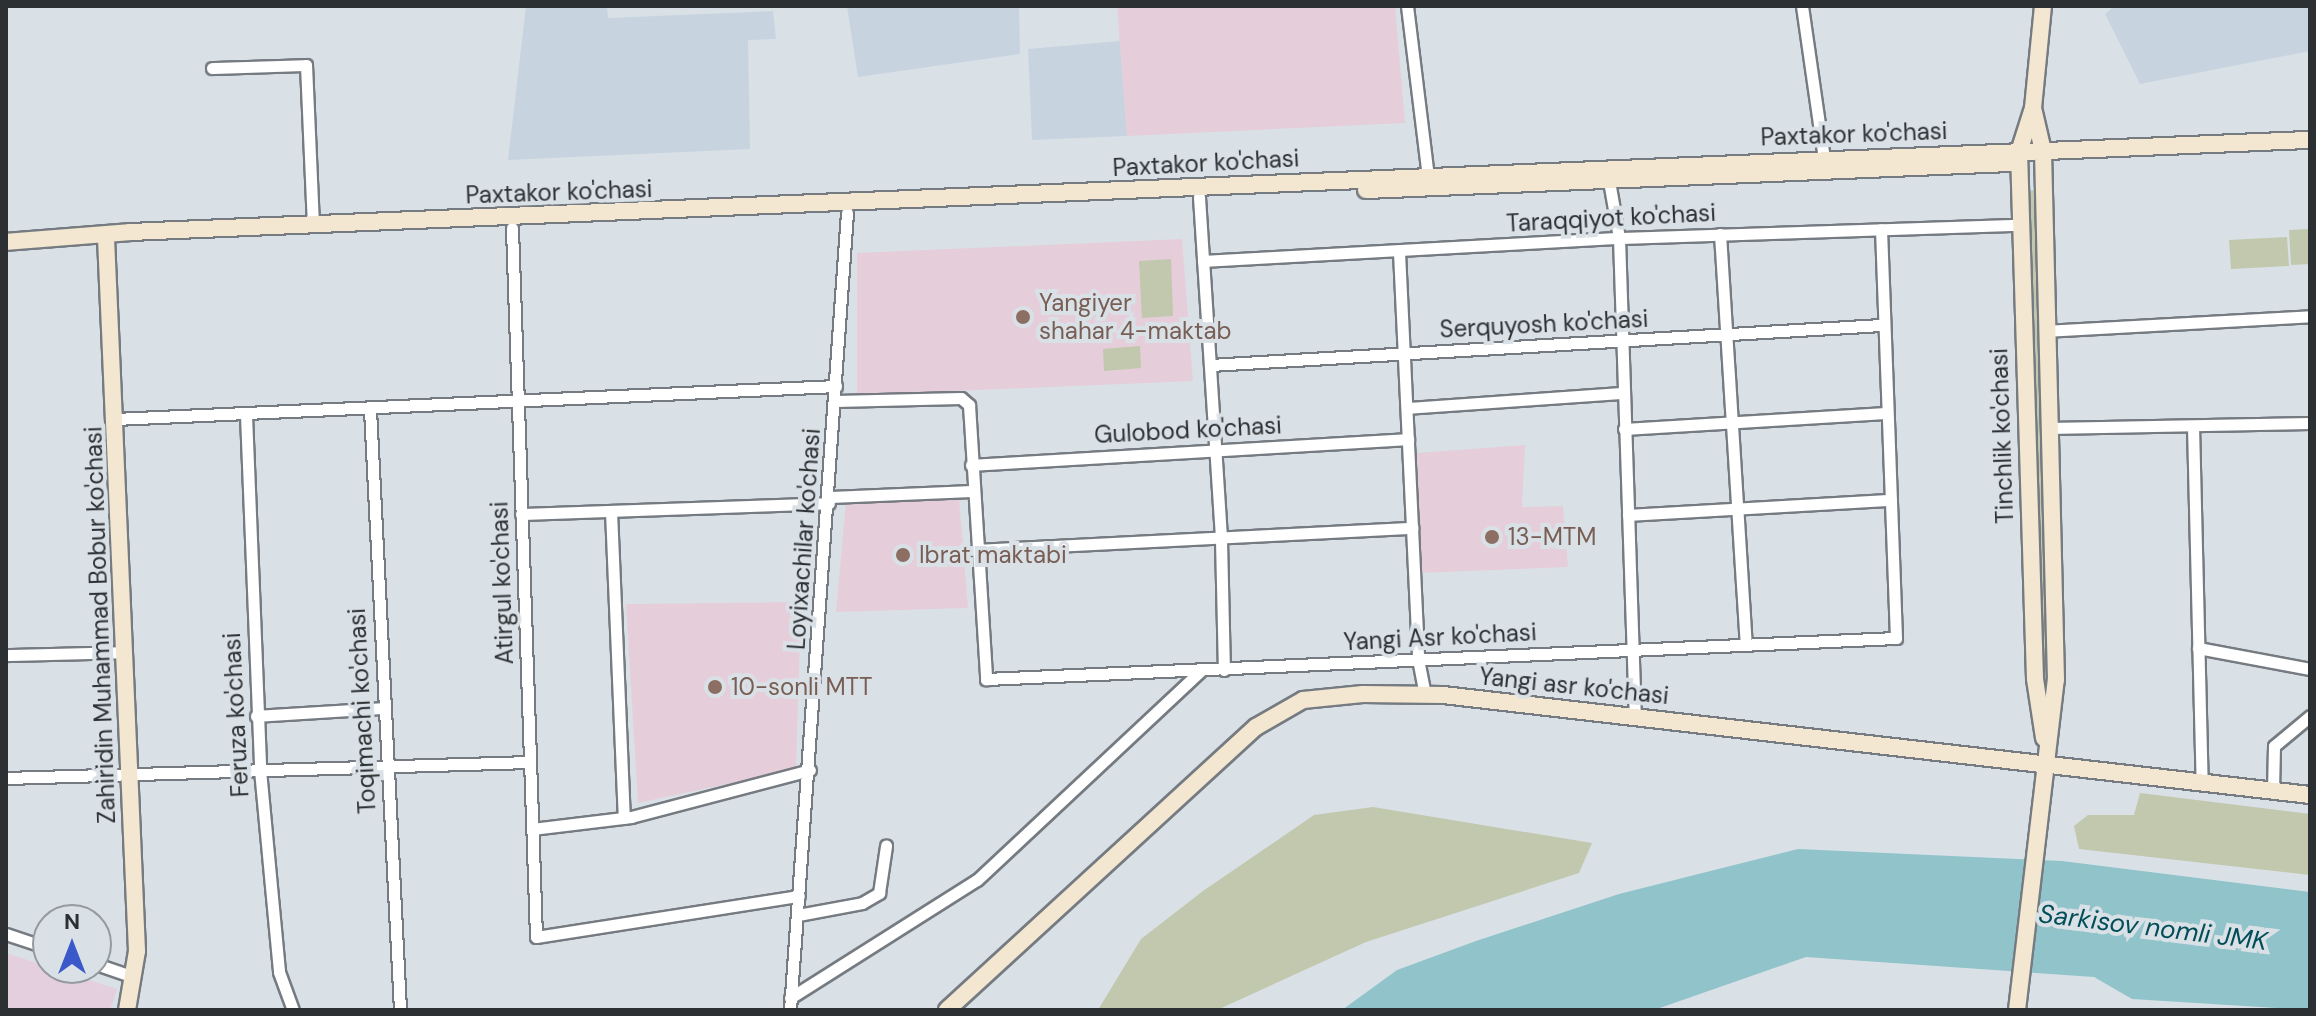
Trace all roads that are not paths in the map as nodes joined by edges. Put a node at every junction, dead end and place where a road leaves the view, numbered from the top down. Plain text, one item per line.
1 (1407, 6) edge
2 (1802, 6) edge
3 (2043, 6) edge
4 (212, 68) dead end
5 (2033, 108) junction
6 (2310, 140) edge
7 (2310, 150) edge
8 (2043, 156) junction
9 (2020, 157) junction
10 (1824, 159) junction
11 (1609, 181) junction
12 (1429, 182) junction
13 (1199, 197) junction
14 (847, 213) junction
15 (2021, 225) junction
16 (313, 226) junction
17 (512, 228) junction
18 (1881, 229) junction
19 (1720, 234) junction
20 (106, 238) junction
21 (1619, 238) junction
22 (6, 242) edge
23 (1399, 252) junction
24 (1203, 261) junction
25 (2310, 316) edge
26 (1881, 325) junction
27 (2045, 331) junction
28 (1727, 335) junction
29 (1621, 341) junction
30 (1403, 354) junction
31 (1210, 365) junction
32 (836, 386) junction
33 (1622, 393) junction
34 (835, 401) junction
35 (518, 402) junction
36 (1407, 408) junction
37 (370, 409) junction
38 (1886, 413) junction
39 (246, 415) junction
40 (115, 419) junction
41 (2310, 423) edge
42 (1734, 425) junction
43 (2193, 426) junction
44 (2047, 428) junction
45 (1624, 429) junction
46 (1408, 439) junction
47 (1216, 451) junction
48 (971, 465) junction
49 (972, 491) junction
50 (829, 500) junction
51 (1891, 500) junction
52 (1739, 509) junction
53 (611, 511) junction
54 (521, 514) junction
55 (1628, 515) junction
56 (1412, 528) junction
57 (1221, 540) junction
58 (976, 550) junction
59 (1746, 644) junction
60 (2198, 648) junction
61 (1635, 650) junction
62 (125, 652) junction
63 (6, 655) edge
64 (1418, 659) junction
65 (2310, 669) edge
66 (1224, 670) junction
67 (1200, 671) junction
68 (1425, 694) junction
69 (384, 708) junction
70 (256, 716) junction
71 (2310, 716) edge
72 (1635, 717) junction
73 (530, 762) junction
74 (2048, 764) junction
75 (386, 765) junction
76 (260, 770) junction
77 (810, 770) junction
78 (130, 774) junction
79 (6, 778) edge
80 (2202, 782) junction
81 (2273, 790) junction
82 (2310, 795) edge
83 (624, 818) junction
84 (532, 829) junction
85 (886, 846) dead end
86 (799, 896) junction
87 (798, 915) junction
88 (6, 934) edge
89 (32, 943) edge
90 (112, 969) edge
91 (134, 977) junction
92 (790, 1004) edge
93 (2017, 1006) edge
94 (127, 1010) edge
95 (293, 1010) edge
96 (400, 1010) edge
97 (947, 1010) edge

1 - 12 street
2 - 10 street
3 - 5 main road, Tinchlik ko'chasi
4 - 16 street
5 - 8 main road, Tinchlik ko'chasi
5 - 9 main road, Tinchlik ko'chasi
6 - 8 main road, Paxtakor ko'chasi
7 - 8 main road, Paxtakor ko'chasi
8 - 9 main road, Paxtakor ko'chasi
8 - 27 main road, Tinchlik ko'chasi
9 - 10 main road, Paxtakor ko'chasi
9 - 11 main road, Paxtakor ko'chasi
9 - 15 main road, Tinchlik ko'chasi
10 - 12 main road, Paxtakor ko'chasi
11 - 12 main road, Paxtakor ko'chasi
11 - 21 street
12 - 13 main road, Paxtakor ko'chasi
12 - 16 main road, Paxtakor ko'chasi
13 - 14 main road, Paxtakor ko'chasi
13 - 24 street
14 - 17 main road, Paxtakor ko'chasi
14 - 32 street, Loyixachilar ko'chasi
15 - 18 street, Taraqqiyot ko'chasi
15 - 74 main road, Tinchlik ko'chasi
16 - 20 main road, Paxtakor ko'chasi
17 - 20 main road, Paxtakor ko'chasi
17 - 35 street, Atirgul ko'chasi
18 - 19 street, Taraqqiyot ko'chasi
18 - 26 street
19 - 21 street, Taraqqiyot ko'chasi
19 - 28 street
20 - 22 main road, Paxtakor ko'chasi
20 - 40 main road, Zahiridin Muhammad Bobur ko'chasi
21 - 23 street, Taraqqiyot ko'chasi
21 - 29 street
23 - 24 street, Taraqqiyot ko'chasi
23 - 30 street
24 - 31 street
25 - 27 street
26 - 28 street, Serquyosh ko'chasi
26 - 38 street
27 - 44 main road, Tinchlik ko'chasi
28 - 29 street, Serquyosh ko'chasi
28 - 42 street
29 - 30 street, Serquyosh ko'chasi
29 - 33 street
30 - 31 street, Serquyosh ko'chasi
30 - 36 street
31 - 47 street
32 - 34 street, Loyixachilar ko'chasi
32 - 35 street
33 - 36 street
33 - 45 street
34 - 48 street
34 - 50 street, Loyixachilar ko'chasi
35 - 37 street
35 - 54 street, Atirgul ko'chasi
36 - 46 street
37 - 39 street
37 - 69 street, Toqimachi ko'chasi
38 - 42 street
38 - 51 street
39 - 40 street
39 - 70 street, Feruza ko'chasi
40 - 62 main road, Zahiridin Muhammad Bobur ko'chasi
41 - 43 street
42 - 45 street
42 - 52 street
43 - 44 street
43 - 60 street
44 - 74 main road, Tinchlik ko'chasi
45 - 55 street
46 - 47 street, Gulobod ko'chasi
46 - 56 street
47 - 48 street, Gulobod ko'chasi
47 - 57 street
48 - 49 street
49 - 50 street
49 - 58 street
50 - 53 street
50 - 77 street, Loyixachilar ko'chasi
51 - 52 street
51 - 59 street, Yangi Asr ko'chasi
52 - 55 street
52 - 59 street
53 - 54 street
53 - 83 street
54 - 73 street, Atirgul ko'chasi
55 - 61 street
56 - 57 street
56 - 64 street
57 - 58 street
57 - 66 street
58 - 67 street, Yangi Asr ko'chasi
59 - 61 street, Yangi Asr ko'chasi
60 - 65 street
60 - 80 street
61 - 64 street, Yangi Asr ko'chasi
61 - 72 street
62 - 63 street
62 - 78 main road, Zahiridin Muhammad Bobur ko'chasi
64 - 66 street, Yangi Asr ko'chasi
64 - 68 street
66 - 67 street, Yangi Asr ko'chasi
67 - 92 street
68 - 72 main road, Yangi asr ko'chasi
68 - 97 main road, Yangi asr ko'chasi
69 - 70 street
69 - 75 street, Toqimachi ko'chasi
70 - 76 street, Feruza ko'chasi
71 - 81 street
72 - 74 main road, Yangi asr ko'chasi
73 - 75 street
73 - 84 street, Atirgul ko'chasi
74 - 80 main road, Yangi asr ko'chasi
74 - 93 main road, Tinchlik ko'chasi
75 - 76 street
75 - 96 street, Toqimachi ko'chasi
76 - 78 street
76 - 95 street, Feruza ko'chasi
77 - 83 street
77 - 86 street, Loyixachilar ko'chasi
78 - 79 street
78 - 91 main road, Zahiridin Muhammad Bobur ko'chasi
80 - 81 main road, Yangi asr ko'chasi
81 - 82 main road, Yangi asr ko'chasi
83 - 84 street
84 - 86 street, Atirgul ko'chasi
85 - 87 street
86 - 87 street, Loyixachilar ko'chasi
87 - 92 street, Loyixachilar ko'chasi
88 - 89 street
90 - 91 street
91 - 94 main road, Zahiridin Muhammad Bobur ko'chasi

